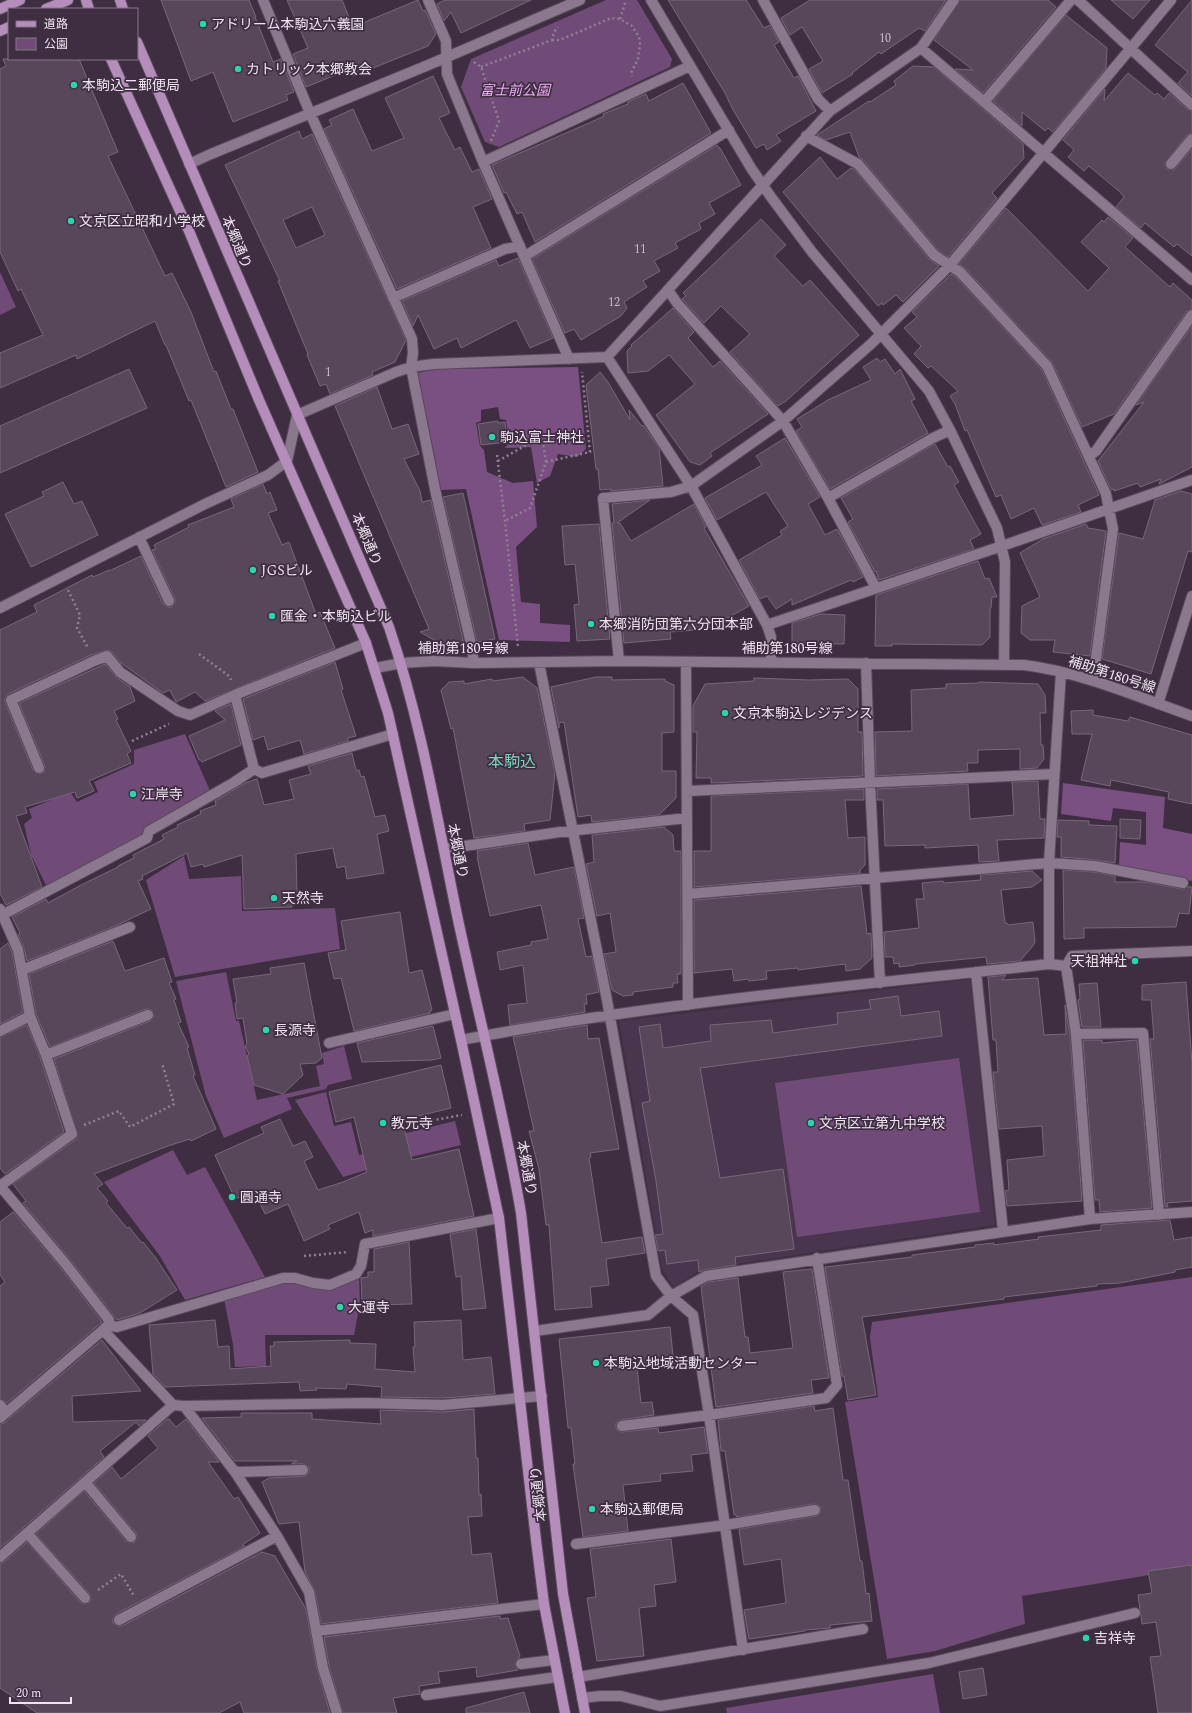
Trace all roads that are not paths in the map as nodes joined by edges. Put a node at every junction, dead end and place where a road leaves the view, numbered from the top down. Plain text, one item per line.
1 (20, 0) edge
2 (68, 0) edge
3 (263, 0) edge
4 (428, 0) edge
5 (580, 0) edge
6 (651, 0) edge
7 (763, 0) edge
8 (954, 0) edge
9 (1071, 0) edge
10 (1078, 0) edge
11 (1171, 0) edge
12 (48, 8) edge
13 (0, 9) edge
14 (138, 44) edge
15 (921, 48) junction
16 (1130, 49) junction
17 (447, 56) junction
18 (111, 60) edge
19 (690, 66) junction
20 (984, 102) junction
21 (1192, 105) edge
22 (830, 111) junction
23 (310, 113) junction
24 (729, 130) junction
25 (806, 136) junction
26 (1192, 139) edge
27 (1044, 153) junction
28 (483, 162) junction
29 (189, 164) junction
30 (1171, 164) dead end
31 (762, 185) junction
32 (520, 246) junction
33 (525, 256) junction
34 (950, 265) junction
35 (1192, 280) edge
36 (668, 290) junction
37 (393, 298) junction
38 (1192, 315) edge
39 (882, 334) junction
40 (607, 357) junction
41 (569, 359) junction
42 (411, 367) junction
43 (297, 415) junction
44 (783, 421) junction
45 (950, 430) junction
46 (1089, 456) junction
47 (287, 461) junction
48 (1192, 480) edge
49 (691, 486) junction
50 (828, 498) junction
51 (1109, 510) junction
52 (139, 537) junction
53 (1002, 546) junction
54 (876, 588) junction
55 (1192, 596) edge
56 (169, 601) dead end
57 (0, 608) edge
58 (767, 625) junction
59 (366, 643) junction
60 (619, 661) junction
61 (686, 662) junction
62 (771, 662) junction
63 (866, 662) junction
64 (402, 663) junction
65 (474, 663) junction
66 (539, 663) junction
67 (1004, 664) junction
68 (375, 668) junction
69 (1061, 672) junction
70 (1093, 681) junction
71 (236, 694) junction
72 (1158, 704) junction
73 (1192, 716) edge
74 (393, 734) junction
75 (39, 768) dead end
76 (254, 769) junction
77 (1054, 774) junction
78 (870, 783) junction
79 (687, 791) junction
80 (687, 818) junction
81 (573, 831) junction
82 (444, 849) junction
83 (1049, 863) junction
84 (875, 878) junction
85 (1183, 883) dead end
86 (688, 894) junction
87 (1, 912) edge
88 (130, 927) dead end
89 (1192, 952) edge
90 (1049, 964) junction
91 (1066, 966) junction
92 (22, 970) junction
93 (976, 972) junction
94 (880, 983) junction
95 (688, 1005) junction
96 (455, 1014) junction
97 (610, 1014) junction
98 (148, 1015) dead end
99 (30, 1016) junction
100 (1, 1029) edge
101 (1076, 1034) junction
102 (484, 1035) junction
103 (461, 1040) junction
104 (329, 1043) dead end
105 (46, 1055) junction
106 (0, 1186) edge
107 (1192, 1212) edge
108 (1159, 1215) junction
109 (499, 1218) junction
110 (1090, 1219) junction
111 (1003, 1231) junction
112 (817, 1258) junction
113 (671, 1296) junction
114 (105, 1327) junction
115 (535, 1331) junction
116 (542, 1396) junction
117 (518, 1399) junction
118 (173, 1405) junction
119 (184, 1406) junction
120 (2, 1412) edge
121 (709, 1416) junction
122 (622, 1426) dead end
123 (303, 1470) dead end
124 (235, 1472) junction
125 (85, 1482) junction
126 (815, 1510) dead end
127 (726, 1525) junction
128 (27, 1533) junction
129 (277, 1536) junction
130 (131, 1537) dead end
131 (576, 1544) dead end
132 (0, 1557) edge
133 (85, 1598) road end
134 (544, 1604) junction
135 (1135, 1613) dead end
136 (119, 1620) dead end
137 (863, 1629) dead end
138 (317, 1631) junction
139 (743, 1650) junction
140 (554, 1660) junction
141 (521, 1664) dead end
142 (578, 1676) junction
143 (557, 1677) junction
144 (426, 1696) dead end
145 (582, 1698) junction
146 (337, 1713) edge
147 (565, 1713) edge
148 (585, 1713) edge

1 - 13 main road
2 - 12 main road
3 - 23 street
4 - 17 street
5 - 17 street
6 - 19 street
7 - 22 street
8 - 15 street
9 - 20 street
10 - 16 street
11 - 16 street
14 - 29 main road, 本郷通り
15 - 20 street
15 - 22 street
16 - 21 street
16 - 27 street
17 - 23 street
17 - 28 street
18 - 47 main road, 本郷通り
19 - 24 street
19 - 28 street
20 - 27 street
22 - 25 street
23 - 29 street
23 - 37 street
24 - 31 street
24 - 33 street
25 - 31 street
25 - 34 street
26 - 30 street
27 - 34 street
27 - 35 street
28 - 32 street
29 - 43 main road, 本郷通り
31 - 36 street
31 - 39 street
32 - 33 street
32 - 37 street
33 - 41 street
34 - 39 street
34 - 46 street
36 - 40 street
36 - 44 street
37 - 42 street
38 - 46 street
39 - 44 street
39 - 45 street
40 - 41 street
40 - 49 street
41 - 42 street
42 - 43 street
42 - 65 street
43 - 47 street
43 - 64 main road, 本郷通り
44 - 49 street
44 - 50 street
45 - 50 street
45 - 53 street
46 - 51 street
47 - 52 street
47 - 59 main road, 本郷通り
48 - 51 street
49 - 58 street
49 - 60 street
50 - 54 street
51 - 53 street
51 - 70 street
52 - 56 street
52 - 57 street
53 - 54 street
53 - 67 street
54 - 58 street
55 - 72 street
58 - 62 street
59 - 68 main road, 本郷通り
59 - 71 street
60 - 61 street, 補助第180号線
60 - 66 street, 補助第180号線
61 - 62 street, 補助第180号線
61 - 79 street
62 - 63 street, 補助第180号線
63 - 67 street, 補助第180号線
63 - 78 street
64 - 65 street, 補助第180号線
64 - 68 street, 補助第180号線
64 - 82 main road, 本郷通り
65 - 66 street, 補助第180号線
66 - 81 street
67 - 69 street, 補助第180号線
68 - 74 main road, 本郷通り
69 - 70 street, 補助第180号線
69 - 77 street
70 - 72 street, 補助第180号線
71 - 75 street
71 - 76 street
72 - 73 street, 補助第180号線
74 - 76 street
74 - 96 main road, 本郷通り
76 - 87 street
77 - 78 street
77 - 83 street
78 - 79 street
78 - 84 street
79 - 80 street
80 - 81 street
80 - 86 street
81 - 82 street
81 - 97 street
82 - 102 main road, 本郷通り
83 - 84 street
83 - 85 street
83 - 90 street
84 - 86 street
84 - 94 street
86 - 95 street
87 - 92 street
88 - 92 street
89 - 91 street
90 - 91 street
90 - 93 street
91 - 101 street
92 - 99 street
93 - 94 street
93 - 111 street
94 - 95 street
95 - 97 street
96 - 103 main road, 本郷通り
96 - 104 street
97 - 102 street
97 - 113 street
98 - 105 street
99 - 100 street
99 - 105 street
101 - 108 street
101 - 110 street
102 - 103 street
102 - 115 main road, 本郷通り
103 - 109 main road, 本郷通り
105 - 106 street
106 - 114 street
107 - 108 street
108 - 110 street
109 - 114 street
109 - 117 main road, 本郷通り
110 - 111 street
111 - 112 street
112 - 113 street
112 - 121 street
113 - 115 street
113 - 121 street
114 - 118 street
114 - 120 street
115 - 116 main road, 本郷通り
116 - 117 street
116 - 142 main road, 本郷通り
117 - 119 street
117 - 134 main road, 本郷通り
118 - 119 street
118 - 125 street
119 - 124 street
121 - 122 street
121 - 127 street
123 - 124 street
124 - 129 street
125 - 128 street
125 - 130 street
126 - 127 street
127 - 131 street
127 - 139 street
128 - 132 street
128 - 133 street
129 - 136 street
129 - 138 street
134 - 138 street
134 - 140 main road, 本郷通り
135 - 145 street
137 - 139 street
138 - 146 street
139 - 142 street
140 - 141 street
140 - 143 main road, 本郷通り
142 - 145 main road, 本郷通り
143 - 144 street
143 - 147 main road, 本郷通り
145 - 148 main road, 本郷通り

